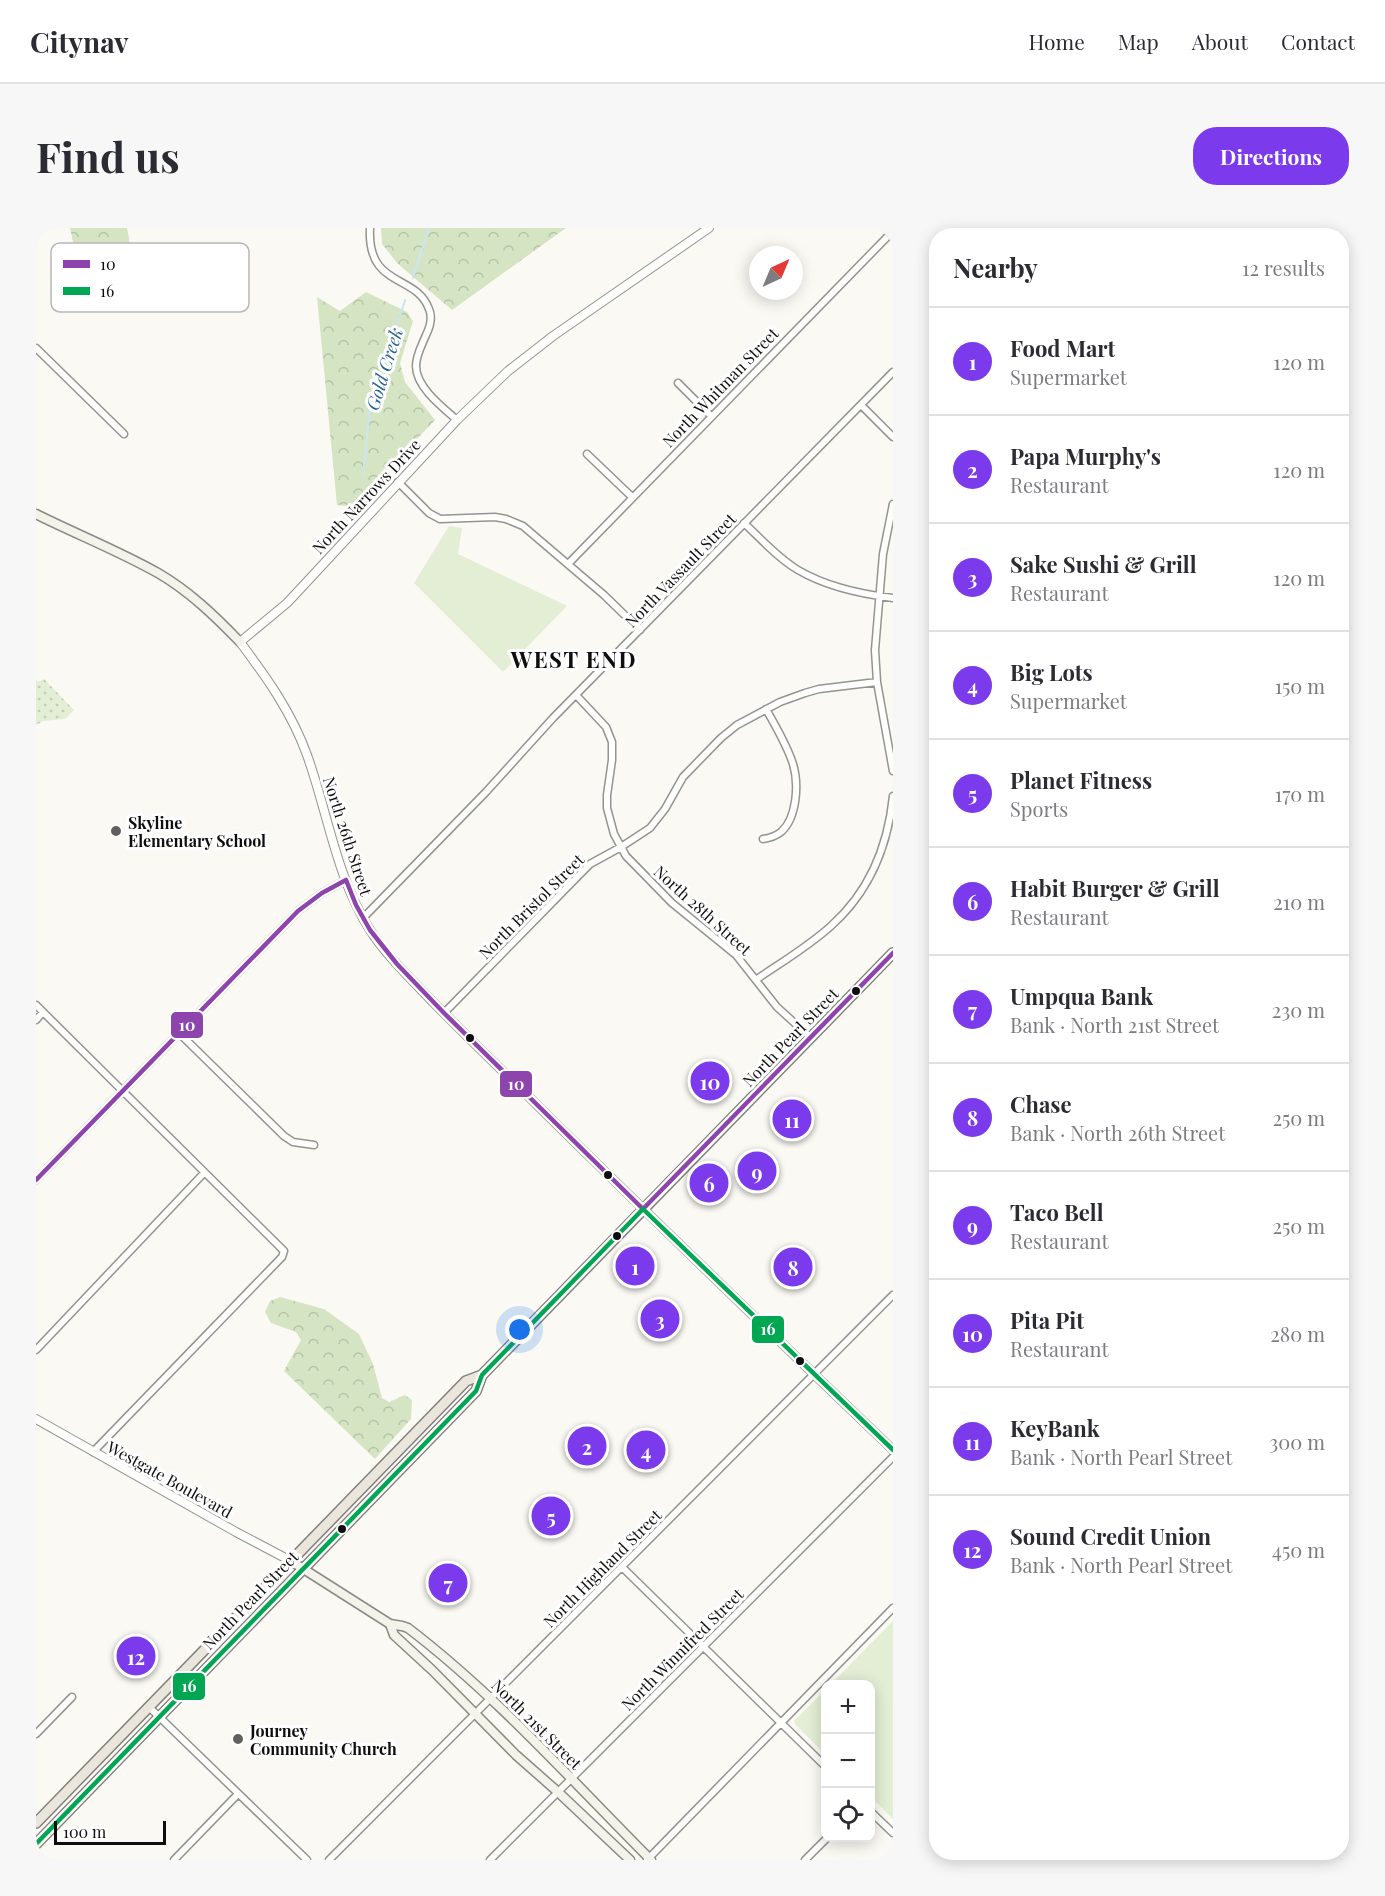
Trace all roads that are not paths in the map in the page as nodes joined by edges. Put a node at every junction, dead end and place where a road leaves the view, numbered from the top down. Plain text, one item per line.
1 (370, 228) edge
2 (709, 228) edge
3 (893, 231) edge
4 (36, 348) edge
5 (893, 372) edge
6 (678, 383) dead end
7 (861, 405) junction
8 (711, 416) junction
9 (457, 420) junction
10 (124, 434) dead end
11 (893, 437) edge
12 (587, 454) dead end
13 (398, 482) junction
14 (632, 497) junction
15 (893, 504) edge
16 (36, 514) edge
17 (744, 523) junction
18 (568, 564) junction
19 (879, 596) junction
20 (893, 598) edge
21 (640, 630) junction
22 (240, 642) junction
23 (877, 682) junction
24 (576, 695) junction
25 (766, 709) junction
26 (893, 771) edge
27 (893, 796) edge
28 (763, 839) dead end
29 (621, 847) junction
30 (346, 880) junction
31 (363, 918) junction
32 (893, 953) edge
33 (757, 979) junction
34 (36, 1005) edge
35 (43, 1012) junction
36 (444, 1013) junction
37 (36, 1020) edge
38 (179, 1033) junction
39 (810, 1037) junction
40 (123, 1091) junction
41 (314, 1145) dead end
42 (204, 1173) junction
43 (36, 1180) edge
44 (643, 1209) junction
45 (893, 1295) edge
46 (36, 1350) edge
47 (482, 1375) junction
48 (814, 1375) junction
49 (36, 1419) edge
50 (893, 1450) edge
51 (93, 1452) junction
52 (893, 1457) edge
53 (291, 1561) junction
54 (302, 1568) junction
55 (622, 1568) junction
56 (893, 1608) edge
57 (390, 1624) junction
58 (704, 1647) junction
59 (72, 1697) dead end
60 (490, 1698) junction
61 (149, 1707) junction
62 (475, 1713) junction
63 (159, 1717) junction
64 (781, 1723) junction
65 (36, 1734) edge
66 (821, 1763) edge
67 (571, 1779) junction
68 (558, 1792) junction
69 (238, 1794) junction
70 (875, 1816) edge
71 (36, 1822) edge
72 (893, 1833) edge
73 (823, 1842) edge
74 (36, 1844) edge
75 (649, 1859) edge
76 (174, 1860) edge
77 (307, 1860) edge
78 (329, 1860) edge
79 (489, 1860) edge
80 (630, 1860) edge
81 (805, 1860) edge

1 - 9 street
2 - 9 street, North Narrows Drive
3 - 8 street, North Whitman Street
4 - 10 street
5 - 7 street, North Vassault Street
6 - 8 street
7 - 11 street
7 - 17 street, North Vassault Street
8 - 14 street, North Whitman Street
9 - 13 street, North Narrows Drive
12 - 14 street
13 - 18 street
13 - 22 street, North Narrows Drive
14 - 18 street, North Whitman Street
15 - 19 street
16 - 22 main road
17 - 19 street
17 - 21 street, North Vassault Street
18 - 21 street
19 - 20 street
19 - 23 street
21 - 24 street, North Vassault Street
22 - 30 street, North 26th Street
23 - 25 street, North Bristol Street
23 - 26 street
24 - 29 street, North 28th Street
24 - 31 street, North Vassault Street
25 - 28 street
25 - 29 street, North Bristol Street
27 - 33 street
29 - 33 street, North 28th Street
29 - 36 street, North Bristol Street
30 - 31 street, North 26th Street
30 - 38 street
31 - 36 street, North 26th Street
32 - 39 main road, North Pearl Street
33 - 39 street, North 28th Street
34 - 35 street
35 - 37 street
35 - 40 street
36 - 44 street, North 26th Street
38 - 40 street
38 - 41 street
39 - 44 main road, North Pearl Street
40 - 42 street
40 - 43 street
42 - 46 street
42 - 51 street
44 - 47 main road, North Pearl Street
44 - 48 street, North 26th Street
45 - 48 street, North Highland Street
47 - 53 main road, North Pearl Street
47 - 54 main road, North Pearl Street
48 - 50 street, North 26th Street
48 - 55 street, North Highland Street
49 - 51 street, Westgate Boulevard
51 - 53 street, Westgate Boulevard
52 - 58 street, North Winnifred Street
53 - 54 main road, North 21st Street
53 - 61 main road, North Pearl Street
54 - 57 main road, North 21st Street
54 - 63 main road, North Pearl Street
55 - 58 street
55 - 60 street, North Highland Street
56 - 64 street
57 - 60 main road, North 21st Street
57 - 62 main road, North 21st Street
58 - 64 street
58 - 67 street, North Winnifred Street
59 - 65 street
60 - 62 street, North Highland Street
60 - 67 main road, North 21st Street
61 - 63 street
61 - 71 main road, North Pearl Street
62 - 68 main road, North 21st Street
62 - 78 street, North Highland Street
63 - 69 street
63 - 74 main road, North Pearl Street
64 - 66 street
64 - 75 street
67 - 68 street, North Winnifred Street
67 - 75 main road, North 21st Street
68 - 79 street, North Winnifred Street
68 - 80 main road, North 21st Street
69 - 76 street
69 - 77 street
70 - 72 street
73 - 81 street

